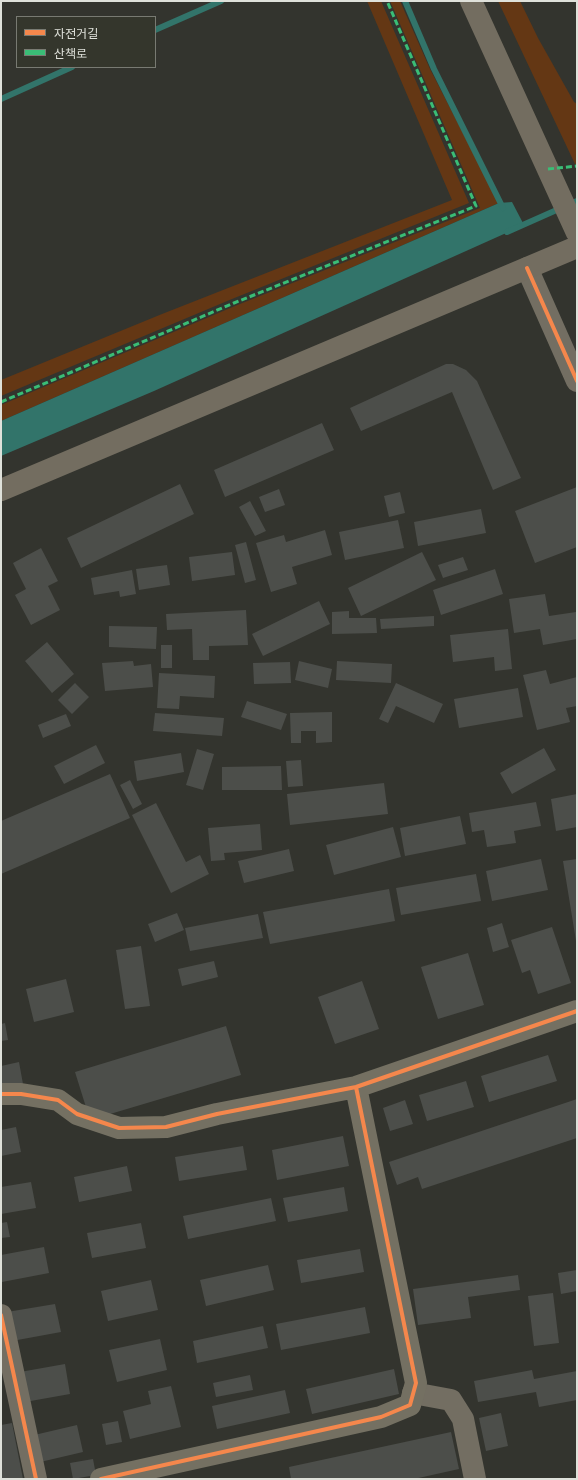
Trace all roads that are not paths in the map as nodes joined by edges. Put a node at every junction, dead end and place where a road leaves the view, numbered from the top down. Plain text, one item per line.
1 (471, 1) edge
2 (576, 236) edge
3 (527, 268) junction
4 (577, 381) edge
5 (1, 490) edge
6 (577, 1011) edge
7 (356, 1087) junction
8 (1, 1094) edge
9 (1, 1315) edge
10 (413, 1393) junction
11 (36, 1479) edge
12 (101, 1479) edge
13 (475, 1479) edge

1 - 2 main road
2 - 3 main road
3 - 4 street
3 - 5 main road
6 - 7 street
7 - 8 street
7 - 10 street
9 - 11 street
10 - 12 street
10 - 13 street

